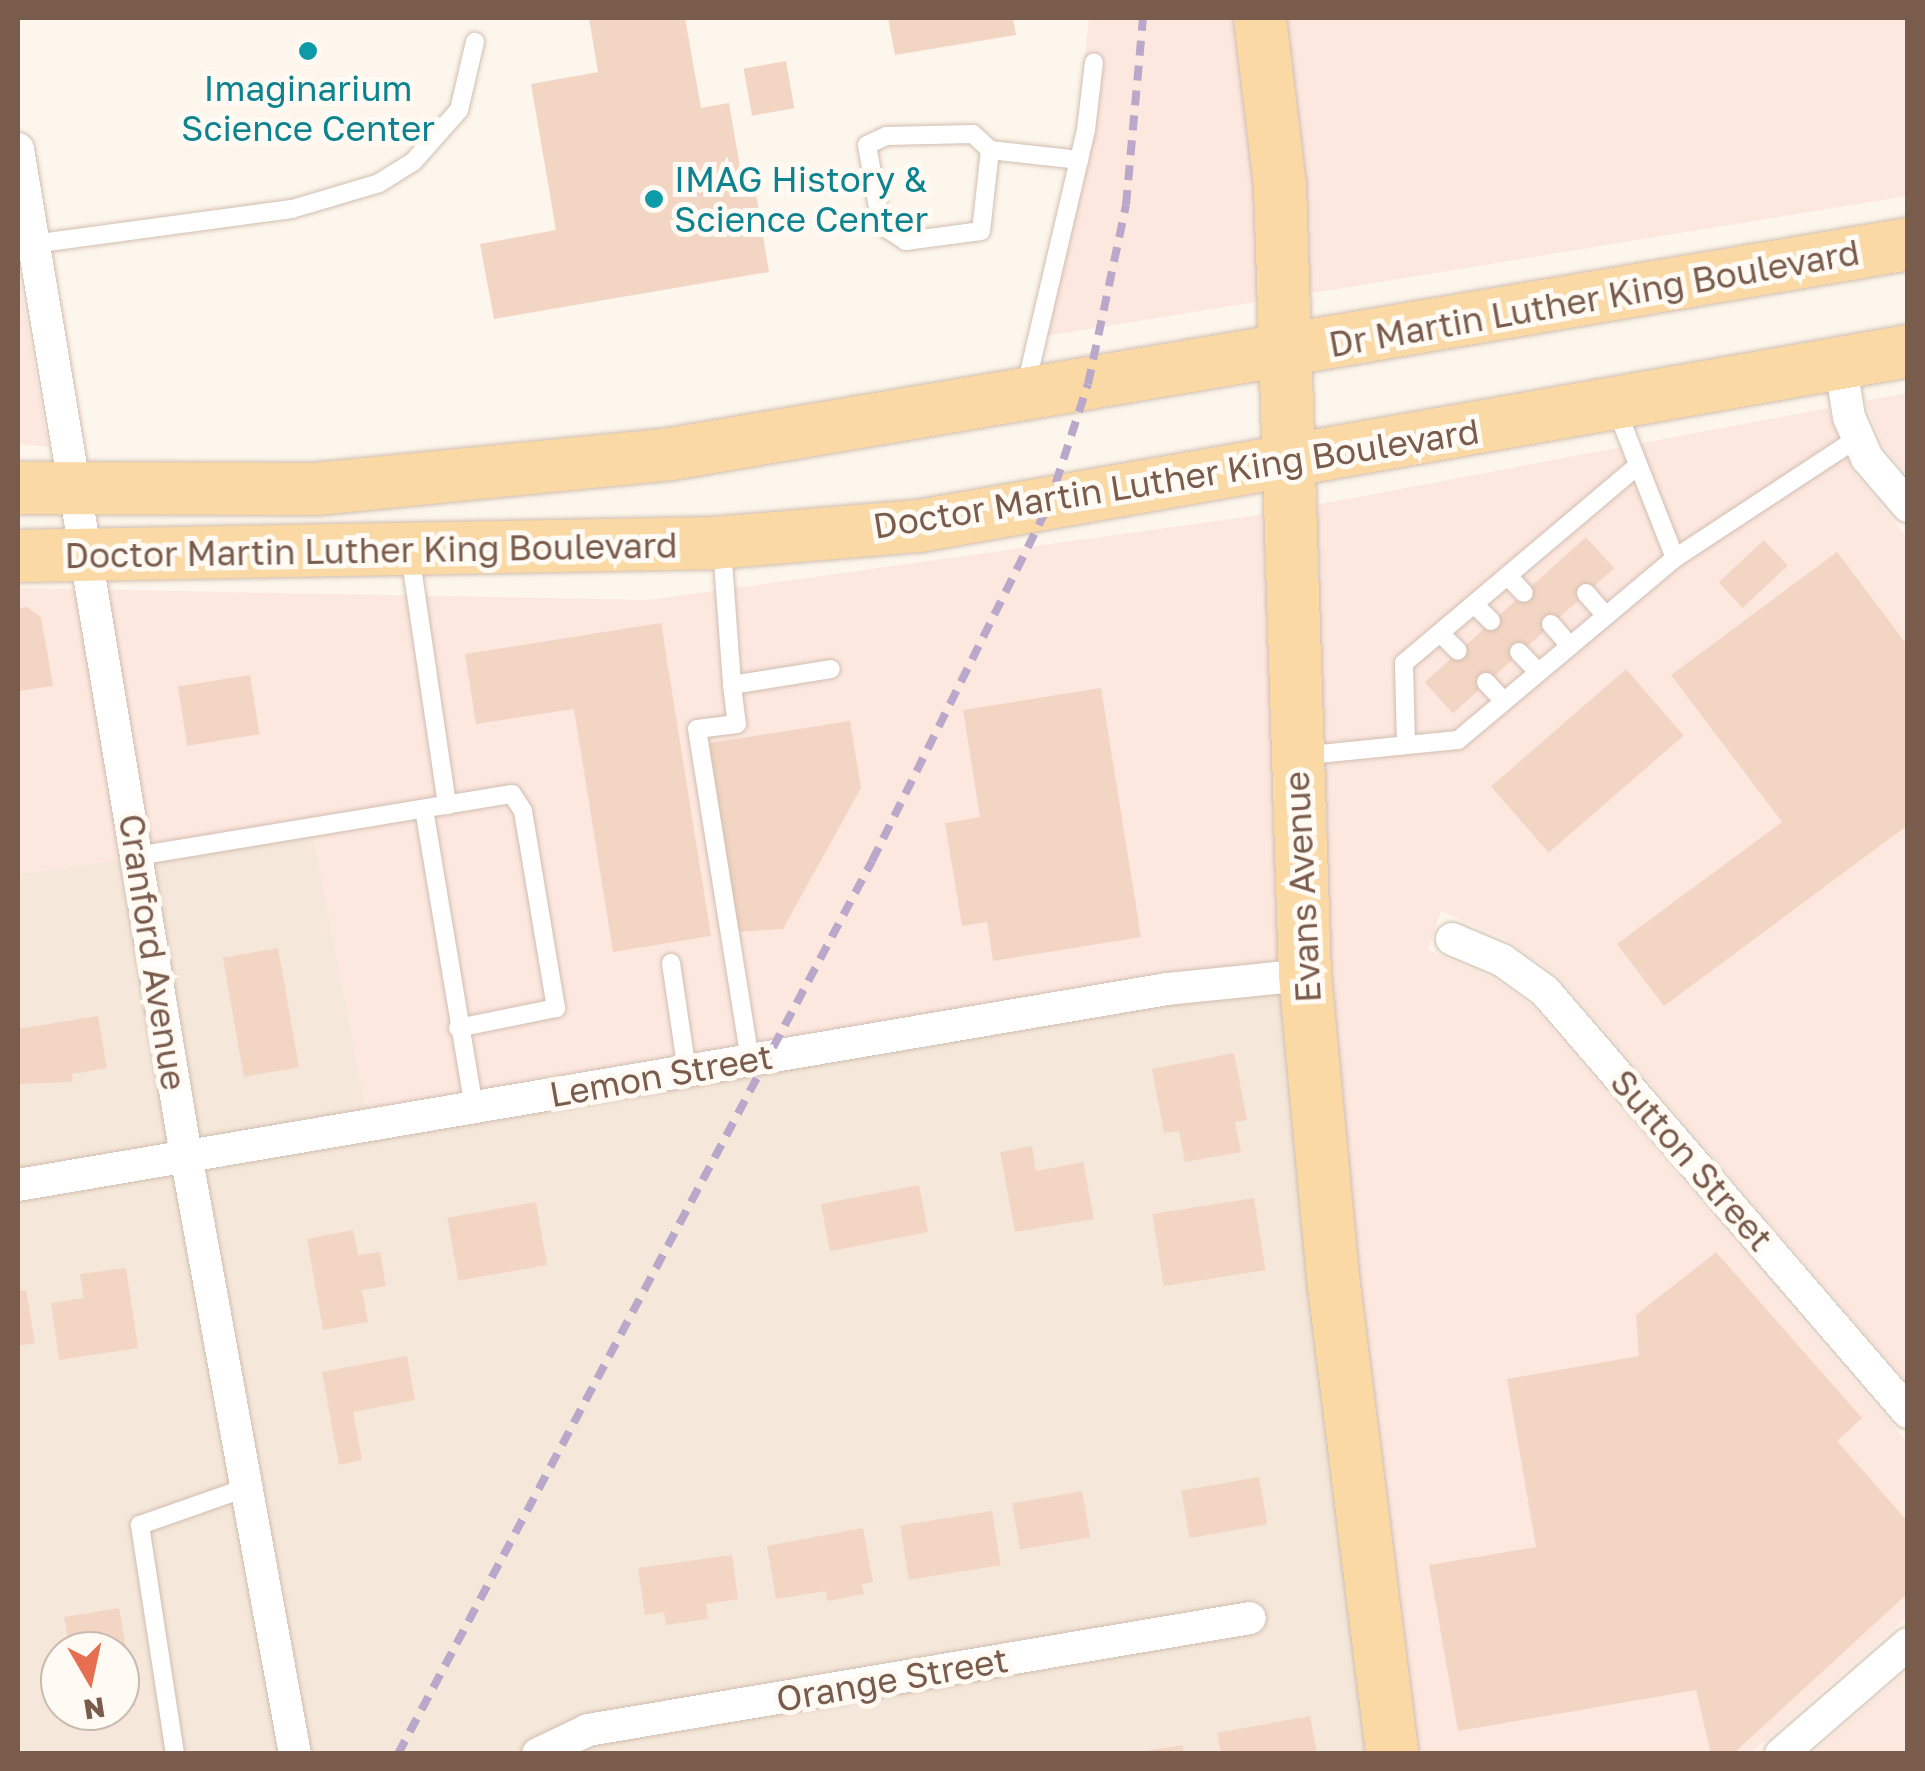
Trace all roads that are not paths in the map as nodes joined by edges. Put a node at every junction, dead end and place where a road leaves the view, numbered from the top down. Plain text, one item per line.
1 (1260, 18) edge
2 (474, 42) dead end
3 (1094, 62) dead end
4 (18, 150) edge
5 (990, 150) junction
6 (1079, 160) junction
7 (33, 244) junction
8 (1908, 244) edge
9 (1908, 351) edge
10 (1281, 352) junction
11 (1840, 361) junction
12 (1024, 396) junction
13 (1614, 403) junction
14 (1858, 438) junction
15 (1284, 464) junction
16 (1636, 468) junction
17 (18, 488) edge
18 (74, 488) junction
19 (1908, 506) edge
20 (721, 543) junction
21 (1545, 544) junction
22 (409, 549) junction
23 (88, 555) junction
24 (18, 556) edge
25 (1675, 558) junction
26 (1559, 561) dead end
27 (1508, 576) junction
28 (1524, 593) dead end
29 (1586, 593) dead end
30 (1474, 604) junction
31 (1606, 616) junction
32 (1491, 622) dead end
33 (1551, 624) dead end
34 (1440, 633) junction
35 (1570, 646) junction
36 (1458, 651) dead end
37 (1519, 652) dead end
38 (831, 669) dead end
39 (1538, 672) junction
40 (1486, 682) dead end
41 (732, 686) junction
42 (1504, 701) junction
43 (1406, 745) junction
44 (1294, 756) junction
45 (448, 805) junction
46 (424, 809) junction
47 (137, 856) junction
48 (1452, 938) dead end
49 (671, 963) dead end
50 (1305, 975) junction
51 (458, 1028) junction
52 (750, 1060) junction
53 (687, 1071) junction
54 (474, 1106) junction
55 (186, 1155) junction
56 (18, 1185) edge
57 (1908, 1412) edge
58 (248, 1487) junction
59 (1250, 1618) dead end
60 (1908, 1644) edge
61 (175, 1754) edge
62 (295, 1754) edge
63 (538, 1754) edge
64 (1392, 1754) edge
65 (1781, 1754) edge

1 - 10 main road, Evans Avenue
2 - 7 lane
3 - 6 lane
4 - 7 street, Cranford Avenue
5 - 5 lane
5 - 6 lane
6 - 12 lane
7 - 18 street, Cranford Avenue
8 - 10 main road, Dr Martin Luther King Boulevard
9 - 11 main road, Doctor Martin Luther King Boulevard
10 - 12 main road, Doctor Martin Luther King Boulevard
10 - 15 main road, Evans Avenue
11 - 13 main road, Doctor Martin Luther King Boulevard
11 - 14 street
12 - 18 main road, Doctor Martin Luther King Boulevard
13 - 15 main road, Doctor Martin Luther King Boulevard
13 - 16 lane
14 - 19 street
14 - 25 lane
15 - 20 main road, Doctor Martin Luther King Boulevard
15 - 44 main road, Evans Avenue
16 - 21 lane
16 - 25 lane
17 - 18 main road, Doctor Martin Luther King Boulevard
18 - 23 street, Cranford Avenue
20 - 22 main road, Doctor Martin Luther King Boulevard
20 - 41 lane
21 - 26 lane
21 - 27 lane
22 - 23 main road, Doctor Martin Luther King Boulevard
22 - 45 lane
23 - 24 main road, Doctor Martin Luther King Boulevard
23 - 47 street, Cranford Avenue
25 - 31 lane
27 - 28 lane
27 - 30 lane
29 - 31 lane
30 - 32 lane
30 - 34 lane
31 - 35 lane
33 - 35 lane
34 - 36 lane
34 - 43 lane
35 - 39 lane
37 - 39 lane
38 - 41 lane
39 - 42 lane
40 - 42 lane
41 - 52 lane
42 - 43 lane
43 - 44 lane
44 - 50 main road, Evans Avenue
45 - 46 lane
45 - 51 lane
46 - 47 lane
46 - 51 lane
47 - 55 street, Cranford Avenue
48 - 57 street, Sutton Street
49 - 53 lane
50 - 52 street, Lemon Street
50 - 64 main road, Evans Avenue
51 - 54 lane
52 - 53 street, Lemon Street
53 - 54 street, Lemon Street
54 - 55 street, Lemon Street
55 - 56 street, Lemon Street
55 - 58 street, Cranford Avenue
58 - 61 lane
58 - 62 street, Cranford Avenue
59 - 63 street, Orange Street
60 - 65 street

